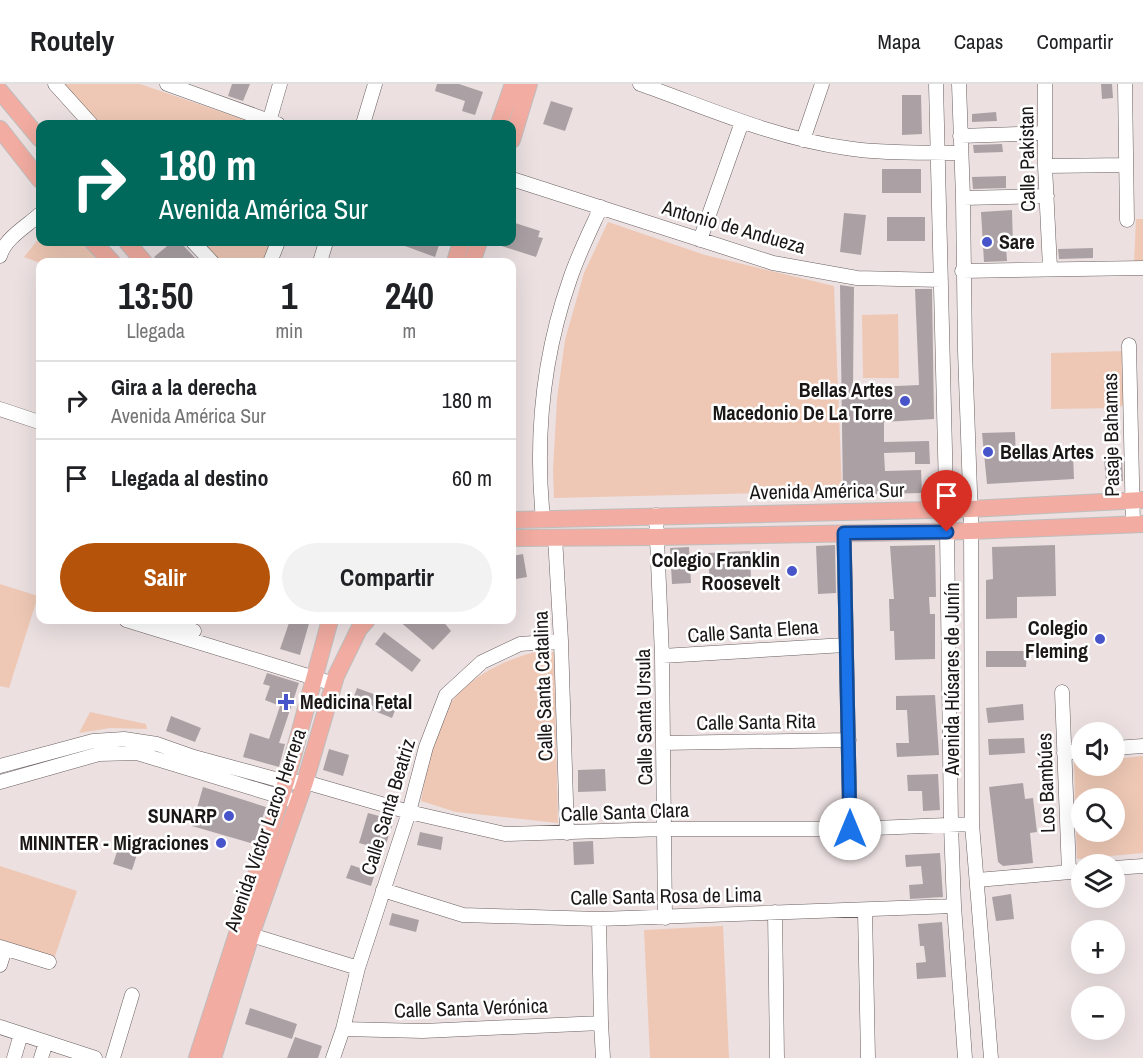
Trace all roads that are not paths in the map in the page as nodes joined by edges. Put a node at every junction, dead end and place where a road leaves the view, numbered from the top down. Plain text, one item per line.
1 (5, 84) edge
2 (55, 84) edge
3 (167, 84) edge
4 (280, 84) edge
5 (375, 84) edge
6 (513, 84) edge
7 (529, 84) edge
8 (640, 84) edge
9 (822, 84) edge
10 (936, 84) edge
11 (959, 84) edge
12 (1045, 84) edge
13 (1125, 84) edge
14 (0, 90) edge
15 (87, 120) edge
16 (265, 120) edge
17 (274, 120) edge
18 (364, 120) edge
19 (500, 120) edge
20 (742, 122) junction
21 (516, 127) edge
22 (0, 129) edge
23 (1045, 133) junction
24 (36, 134) edge
25 (960, 136) junction
26 (803, 140) junction
27 (937, 152) junction
28 (961, 153) junction
29 (1126, 165) junction
30 (1045, 166) junction
31 (36, 175) edge
32 (516, 180) edge
33 (1047, 196) junction
34 (963, 198) junction
35 (601, 207) junction
36 (36, 217) edge
37 (1127, 220) dead end
38 (700, 240) junction
39 (97, 246) edge
40 (130, 246) edge
41 (198, 246) edge
42 (0, 256) edge
43 (108, 258) edge
44 (140, 258) edge
45 (208, 258) edge
46 (1050, 268) junction
47 (1143, 268) edge
48 (962, 271) junction
49 (941, 280) junction
50 (1129, 345) dead end
51 (0, 408) edge
52 (36, 421) edge
53 (1138, 501) edge
54 (970, 509) junction
55 (947, 510) junction
56 (656, 515) junction
57 (543, 519) junction
58 (516, 520) edge
59 (1138, 524) edge
60 (971, 531) junction
61 (947, 532) junction
62 (844, 533) junction
63 (555, 537) junction
64 (657, 537) junction
65 (516, 538) edge
66 (140, 624) edge
67 (169, 624) edge
68 (329, 624) edge
69 (363, 624) edge
70 (561, 641) junction
71 (845, 645) junction
72 (662, 656) junction
73 (281, 663) junction
74 (316, 674) junction
75 (335, 680) junction
76 (1062, 692) dead end
77 (849, 741) junction
78 (663, 743) junction
79 (1143, 746) edge
80 (1125, 747) edge
81 (1071, 752) edge
82 (1064, 753) junction
83 (0, 766) edge
84 (0, 782) edge
85 (305, 782) junction
86 (283, 789) junction
87 (298, 802) junction
88 (409, 812) junction
89 (972, 824) junction
90 (951, 825) junction
91 (850, 829) junction
92 (665, 830) junction
93 (567, 833) junction
94 (1073, 854) edge
95 (1143, 866) edge
96 (1125, 867) edge
97 (1071, 872) edge
98 (977, 880) junction
99 (383, 890) junction
100 (954, 906) junction
101 (865, 910) junction
102 (775, 912) junction
103 (665, 918) junction
104 (600, 919) junction
105 (251, 936) junction
106 (3, 948) edge
107 (49, 962) dead end
108 (0, 965) edge
109 (358, 968) junction
110 (132, 995) dead end
111 (987, 1009) junction
112 (962, 1010) junction
113 (601, 1023) junction
114 (0, 1027) edge
115 (343, 1029) junction
116 (21, 1034) junction
117 (46, 1042) junction
118 (80, 1056) edge
119 (14, 1058) edge
120 (42, 1058) edge
121 (95, 1058) edge
122 (112, 1058) edge
123 (197, 1058) edge
124 (213, 1058) edge
125 (333, 1058) edge
126 (603, 1058) edge
127 (777, 1058) edge
128 (868, 1058) edge
129 (965, 1058) edge
130 (990, 1058) edge

1 - 14 street
2 - 15 street
3 - 16 street
4 - 17 street
5 - 18 street
6 - 19 main road
7 - 21 main road
8 - 20 street
9 - 26 street
10 - 27 street, Avenida Húsares de Junín
11 - 25 street, Avenida Húsares de Junín
12 - 23 street, Calle Pakistan
13 - 29 street
14 - 24 main road
20 - 26 street
20 - 38 street
22 - 31 main road
23 - 25 street
23 - 30 street, Calle Pakistan
25 - 28 street, Avenida Húsares de Junín
26 - 27 street
27 - 28 street
27 - 49 street, Avenida Húsares de Junín
28 - 34 street, Avenida Húsares de Junín
29 - 30 street
29 - 37 street
30 - 33 street, Calle Pakistan
32 - 35 street, Antonio de Andueza
33 - 34 street
33 - 46 street, Calle Pakistan
34 - 48 street, Avenida Húsares de Junín
35 - 38 street, Antonio de Andueza
35 - 57 street
36 - 42 street
38 - 49 street, Antonio de Andueza
39 - 43 main road
40 - 44 main road
41 - 45 street
46 - 47 street
46 - 48 street
48 - 54 street, Avenida Húsares de Junín
49 - 55 street, Avenida Húsares de Junín
50 - 53 street, Pasaje Bahamas
51 - 52 street
53 - 54 main road, Avenida América Sur
53 - 59 street, Pasaje Bahamas
54 - 55 main road, Avenida América Sur
54 - 60 street, Avenida Húsares de Junín
55 - 56 main road, Avenida América Sur
55 - 61 street, Avenida Húsares de Junín
56 - 57 main road, Avenida América Sur
56 - 64 street, Calle Santa Ursula
57 - 58 main road, Avenida América Sur
59 - 60 main road
60 - 61 main road
60 - 89 street, Avenida Húsares de Junín
61 - 62 main road
61 - 90 street, Avenida Húsares de Junín
62 - 64 main road
62 - 71 street
63 - 64 main road
63 - 65 main road
63 - 70 street, Calle Santa Catalina
64 - 72 street, Calle Santa Ursula
66 - 73 street
67 - 73 street
68 - 74 main road, Avenida Víctor Larco Herrera
69 - 75 main road, Avenida Víctor Larco Herrera
70 - 88 street, Calle Santa Beatriz
70 - 93 street, Calle Santa Catalina
71 - 72 street, Calle Santa Elena
71 - 77 street
72 - 78 street, Calle Santa Ursula
73 - 74 street
74 - 75 street
74 - 86 main road, Avenida Víctor Larco Herrera
75 - 85 main road, Avenida Víctor Larco Herrera
76 - 82 street, Los Bambúes
77 - 78 street, Calle Santa Rita
77 - 91 street
78 - 92 street, Calle Santa Ursula
79 - 80 street
81 - 82 street
82 - 94 street, Los Bambúes
83 - 86 street
84 - 86 street
85 - 86 street, Calle Santa Clara
85 - 87 main road, Avenida Víctor Larco Herrera
85 - 88 street, Calle Santa Clara
86 - 87 street
86 - 123 main road, Avenida Víctor Larco Herrera
87 - 105 main road, Avenida Víctor Larco Herrera
88 - 93 street, Calle Santa Clara
88 - 99 street, Calle Santa Beatriz
89 - 90 street, Calle Santa Clara
89 - 98 street, Avenida Húsares de Junín
90 - 91 street, Calle Santa Clara
90 - 100 street, Avenida Húsares de Junín
91 - 92 street, Calle Santa Clara
92 - 93 street, Calle Santa Clara
92 - 103 street, Calle Santa Ursula
95 - 96 street
97 - 98 street
98 - 111 street, Avenida Húsares de Junín
99 - 104 street, Calle Santa Rosa de Lima
99 - 109 street, Calle Santa Beatriz
100 - 101 street, Calle Santa Rosa de Lima
100 - 112 street, Avenida Húsares de Junín
101 - 102 street, Calle Santa Rosa de Lima
101 - 128 street
102 - 103 street, Calle Santa Rosa de Lima
102 - 127 street
103 - 104 street, Calle Santa Rosa de Lima
104 - 113 street
105 - 109 street
105 - 124 main road, Avenida Víctor Larco Herrera
106 - 107 street
106 - 108 street
109 - 115 street, Calle Santa Beatriz
110 - 122 street
111 - 112 street
111 - 130 street, Avenida Húsares de Junín
112 - 129 street, Avenida Húsares de Junín
113 - 115 street, Calle Santa Verónica
113 - 126 street
114 - 116 street
115 - 125 street, Calle Santa Beatriz
116 - 117 street
116 - 119 street
117 - 118 street
117 - 120 street
118 - 121 street

